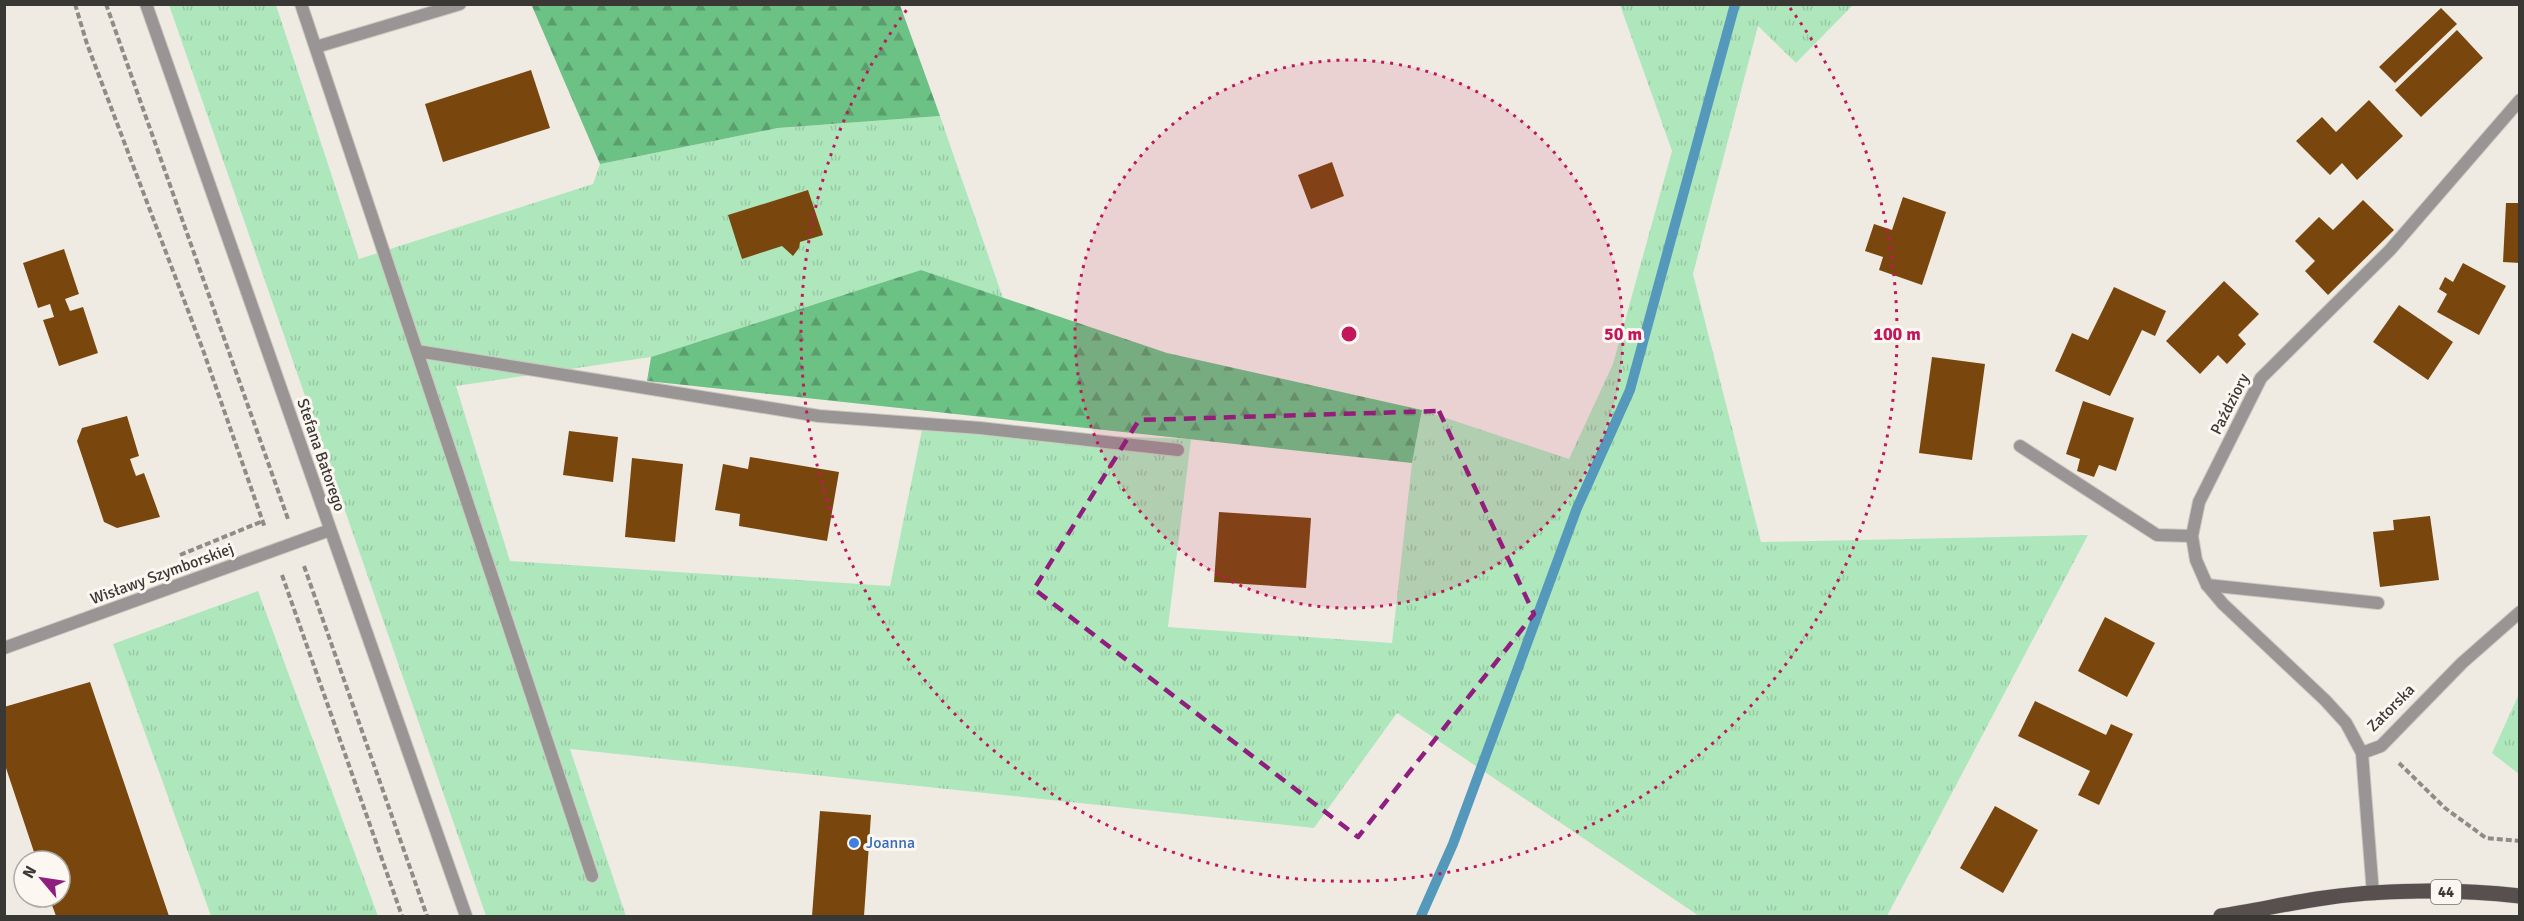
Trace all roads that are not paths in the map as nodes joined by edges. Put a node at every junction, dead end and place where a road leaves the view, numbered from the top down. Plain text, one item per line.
1 (146, 4) edge
2 (301, 4) edge
3 (460, 4) edge
4 (316, 47) junction
5 (2520, 100) edge
6 (417, 351) junction
7 (2020, 446) dead end
8 (1178, 450) dead end
9 (330, 530) junction
10 (2192, 537) junction
11 (2207, 585) junction
12 (2378, 603) dead end
13 (2520, 612) edge
14 (4, 648) edge
15 (2362, 753) junction
16 (592, 876) dead end
17 (2373, 894) junction
18 (2520, 896) edge
19 (466, 916) edge
20 (2221, 916) edge

1 - 9 street, Stefana Batorego
2 - 4 street
3 - 4 street
4 - 6 street
5 - 10 street, Paździory
6 - 8 street
6 - 16 street
7 - 10 street
9 - 14 street, Wisławy Szymborskiej
9 - 19 street, Stefana Batorego
10 - 11 street, Paździory
11 - 12 street
11 - 15 street, Paździory
13 - 15 street, Zatorska
15 - 17 street, Zatorska
17 - 18 main road, 44
17 - 20 main road, 44

